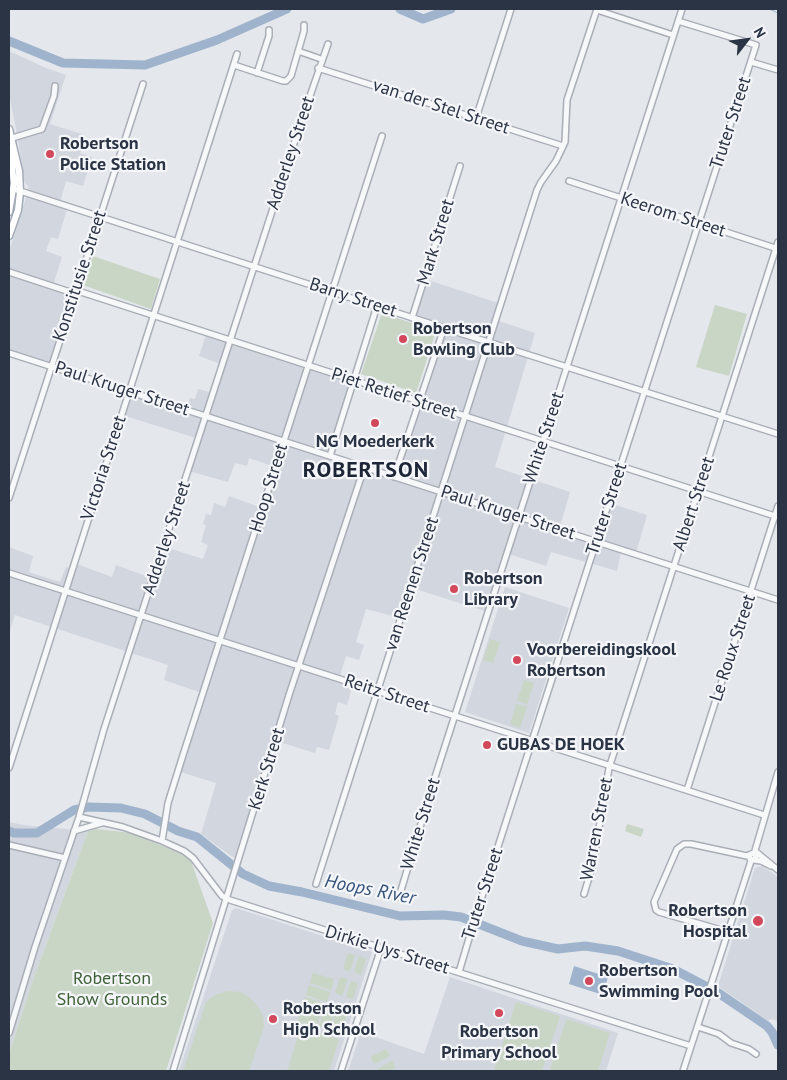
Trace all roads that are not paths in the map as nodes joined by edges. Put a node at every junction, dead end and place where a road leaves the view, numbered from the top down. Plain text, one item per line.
1 (511, 9) edge
2 (597, 9) edge
3 (682, 9) edge
4 (678, 20) junction
5 (304, 25) dead end
6 (269, 30) dead end
7 (673, 35) junction
8 (328, 44) dead end
9 (298, 51) junction
10 (237, 54) dead end
11 (322, 59) junction
12 (751, 62) junction
13 (234, 65) junction
14 (318, 68) junction
15 (778, 70) edge
16 (257, 73) junction
17 (143, 84) dead end
18 (55, 86) dead end
19 (476, 118) junction
20 (9, 129) edge
21 (382, 136) dead end
22 (10, 139) edge
23 (9, 146) edge
24 (563, 146) junction
25 (460, 166) dead end
26 (569, 181) dead end
27 (17, 190) junction
28 (621, 199) junction
29 (9, 212) edge
30 (99, 216) junction
31 (699, 223) junction
32 (9, 236) edge
33 (177, 242) junction
34 (778, 247) edge
35 (255, 267) junction
36 (9, 272) edge
37 (76, 292) junction
38 (333, 292) junction
39 (377, 306) junction
40 (153, 317) junction
41 (412, 318) junction
42 (444, 328) junction
43 (230, 341) junction
44 (489, 342) junction
45 (9, 353) edge
46 (308, 366) junction
47 (51, 367) junction
48 (567, 367) junction
49 (353, 381) junction
50 (129, 391) junction
51 (645, 391) junction
52 (420, 402) junction
53 (207, 416) junction
54 (722, 416) junction
55 (466, 417) junction
56 (778, 434) edge
57 (284, 441) junction
58 (543, 442) junction
59 (330, 456) junction
60 (620, 467) junction
61 (364, 468) junction
62 (394, 477) junction
63 (698, 491) junction
64 (442, 492) junction
65 (9, 498) edge
66 (778, 506) edge
67 (519, 517) junction
68 (777, 517) edge
69 (596, 542) junction
70 (674, 567) junction
71 (9, 572) edge
72 (65, 590) junction
73 (751, 591) junction
74 (778, 600) edge
75 (142, 616) junction
76 (220, 641) junction
77 (300, 666) junction
78 (378, 691) junction
79 (455, 716) junction
80 (533, 740) junction
81 (610, 765) junction
82 (9, 768) edge
83 (778, 772) edge
84 (687, 790) junction
85 (764, 815) junction
86 (79, 817) junction
87 (103, 823) junction
88 (74, 831) junction
89 (162, 841) junction
90 (9, 845) edge
91 (753, 856) junction
92 (65, 858) junction
93 (776, 868) edge
94 (316, 884) dead end
95 (584, 894) dead end
96 (399, 898) dead end
97 (226, 899) junction
98 (728, 932) junction
99 (381, 948) junction
100 (459, 972) junction
101 (698, 1027) junction
102 (9, 1033) edge
103 (691, 1046) junction
104 (756, 1054) dead end
105 (172, 1071) edge
106 (342, 1071) edge
107 (683, 1071) edge

1 - 19 street
2 - 7 street
2 - 24 street, van Reenen Street
3 - 4 street, White Street
4 - 7 street, White Street
4 - 12 street, Truter Street
5 - 9 street
6 - 16 street
7 - 28 street, White Street
8 - 11 street, Adderley Street
9 - 11 street
9 - 16 street
10 - 13 street, Victoria Street
11 - 14 street, Adderley Street
12 - 15 street
12 - 31 street, Truter Street
13 - 16 street
13 - 33 street, Victoria Street
14 - 19 street, van der Stel Street
14 - 35 street, Adderley Street
17 - 30 street, Konstitusie Street
18 - 22 street
19 - 24 street, van der Stel Street
20 - 22 main road
21 - 38 street, Hoop Street
22 - 27 main road
23 - 27 main road
24 - 44 street, van Reenen Street
25 - 41 street, Mark Street
26 - 28 street, Keerom Street
27 - 29 main road
27 - 30 street, Barry Street
27 - 32 main road
28 - 31 street, Keerom Street
28 - 48 street, White Street
30 - 33 street, Barry Street
30 - 37 street, Konstitusie Street
31 - 34 street, Keerom Street
31 - 51 street, Truter Street
33 - 35 street, Barry Street
33 - 40 street, Victoria Street
34 - 54 street, Albert Street
35 - 38 street, Barry Street
35 - 43 street, Adderley Street
36 - 37 street, Piet Retief Street
37 - 40 street, Piet Retief Street
37 - 47 street, Konstitusie Street
38 - 39 street, Barry Street
38 - 46 street, Hoop Street
39 - 41 street, Barry Street
39 - 49 street
40 - 43 street, Piet Retief Street
40 - 50 street, Victoria Street
41 - 42 street, Barry Street
42 - 44 street, Barry Street
42 - 52 street
43 - 46 street, Piet Retief Street
43 - 53 street, Adderley Street
44 - 48 street, Barry Street
44 - 55 street, van Reenen Street
45 - 47 street, Paul Kruger Street
46 - 49 street, Piet Retief Street
46 - 57 street, Hoop Street
47 - 50 street, Paul Kruger Street
47 - 65 street, Konstitusie Street
48 - 51 street, Barry Street
48 - 58 street, White Street
49 - 52 street, Piet Retief Street
49 - 59 street
50 - 53 street, Paul Kruger Street
50 - 72 street, Victoria Street
51 - 54 street, Barry Street
51 - 60 street, Truter Street
52 - 55 street, Piet Retief Street
52 - 62 street
53 - 57 street, Paul Kruger Street
53 - 75 street, Adderley Street
54 - 56 street, Barry Street
54 - 63 street, Albert Street
55 - 58 street, Piet Retief Street
55 - 64 street, van Reenen Street
57 - 59 street, Paul Kruger Street
57 - 76 street, Hoop Street
58 - 60 street, Piet Retief Street
58 - 67 street, White Street
59 - 61 street, Paul Kruger Street
60 - 63 street, Piet Retief Street
60 - 69 street, Truter Street
61 - 62 street, Paul Kruger Street
61 - 77 street, Kerk Street
62 - 64 street, Paul Kruger Street
63 - 68 street, Piet Retief Street
63 - 70 street, Albert Street
64 - 67 street, Paul Kruger Street
64 - 78 street, van Reenen Street
66 - 68 street, Le Roux Street
67 - 69 street, Paul Kruger Street
67 - 79 street, White Street
68 - 73 street, Le Roux Street
69 - 70 street, Paul Kruger Street
69 - 80 street, Truter Street
70 - 73 street, Paul Kruger Street
70 - 81 street, Albert Street
71 - 72 street, Reitz Street
72 - 75 street, Reitz Street
72 - 82 street, Victoria Street
73 - 74 street, Paul Kruger Street
73 - 84 street, Le Roux Street
75 - 76 street, Reitz Street
75 - 86 street, Adderley Street
76 - 77 street, Reitz Street
76 - 89 street, Hoop Street
77 - 78 street, Reitz Street
77 - 97 street, Kerk Street
78 - 79 street, Reitz Street
78 - 94 street, van Reenen Street
79 - 80 street, Reitz Street
79 - 96 street, White Street
80 - 81 street, Reitz Street
80 - 100 street, Truter Street
81 - 84 street, Reitz Street
81 - 95 street, Warren Street
83 - 85 street
84 - 85 street, Reitz Street
85 - 91 street
86 - 87 street
86 - 88 street, Adderley Street
87 - 88 street
87 - 89 street
88 - 92 street, Adderley Street
89 - 97 street
90 - 92 street
91 - 93 street
91 - 93 street
91 - 98 street
91 - 98 street
92 - 102 street, Adderley Street
97 - 99 street, Dirkie Uys Street
97 - 105 street, Kerk Street
98 - 101 street
99 - 100 street, Dirkie Uys Street
99 - 106 street
100 - 103 street, Dirkie Uys Street
101 - 103 street
101 - 104 street
103 - 107 street

